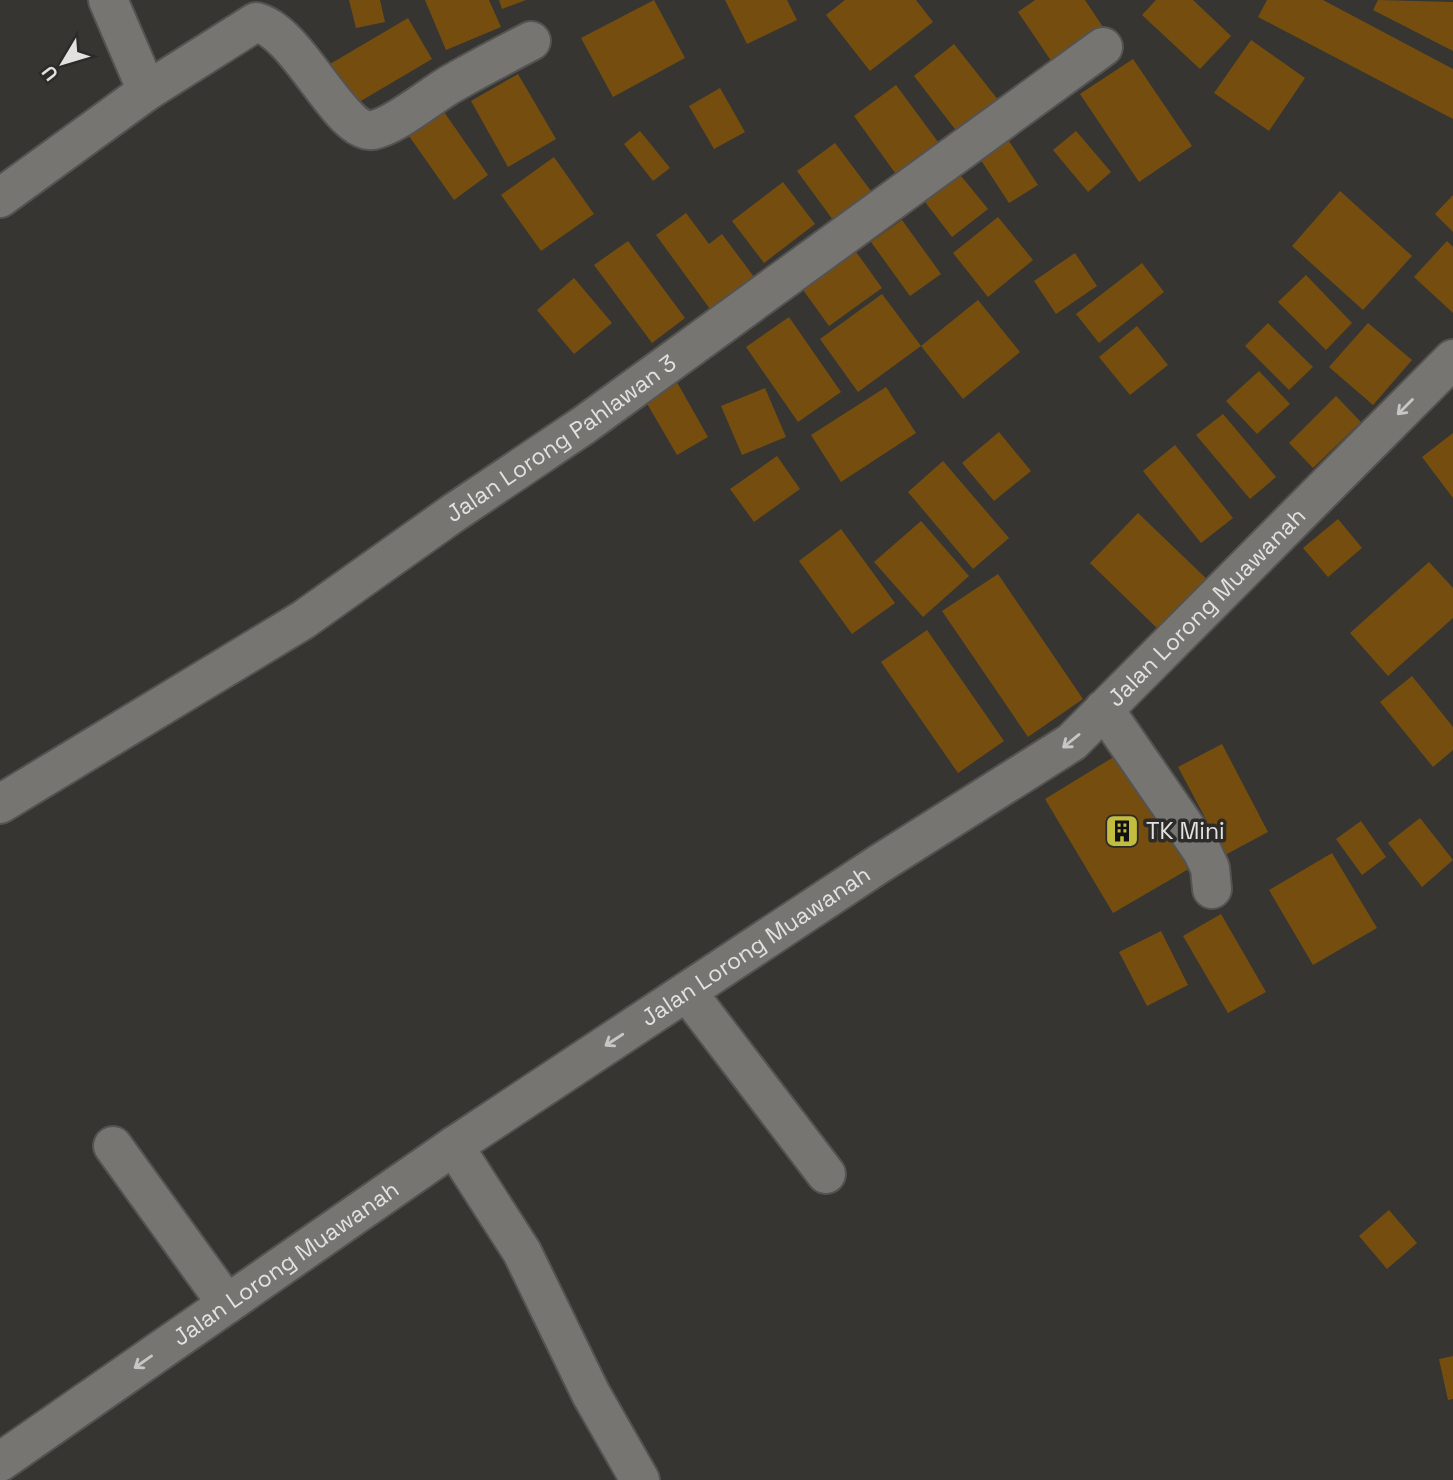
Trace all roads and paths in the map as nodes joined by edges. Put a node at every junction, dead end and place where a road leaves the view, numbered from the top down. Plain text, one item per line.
1 (108, 0) edge
2 (239, 13) edge
3 (531, 41) dead end
4 (1103, 47) dead end
5 (147, 91) junction
6 (0, 198) edge
7 (1453, 359) edge
8 (1104, 709) junction
9 (0, 804) edge
10 (1212, 889) dead end
11 (687, 992) junction
12 (113, 1146) dead end
13 (454, 1146) junction
14 (826, 1174) dead end
15 (227, 1304) junction
16 (0, 1462) edge
17 (640, 1480) edge

1 - 5 street
2 - 3 street
2 - 5 street
4 - 9 street, Jalan Lorong Pahlawan 3
5 - 6 street
7 -> 8 street, Jalan Lorong Muawanah
8 - 10 street
8 -> 11 street, Jalan Lorong Muawanah
11 -> 13 street, Jalan Lorong Muawanah
11 - 14 street
12 - 15 street
13 - 15 street, Jalan Lorong Muawanah
13 - 17 street
15 -> 16 street, Jalan Lorong Muawanah

